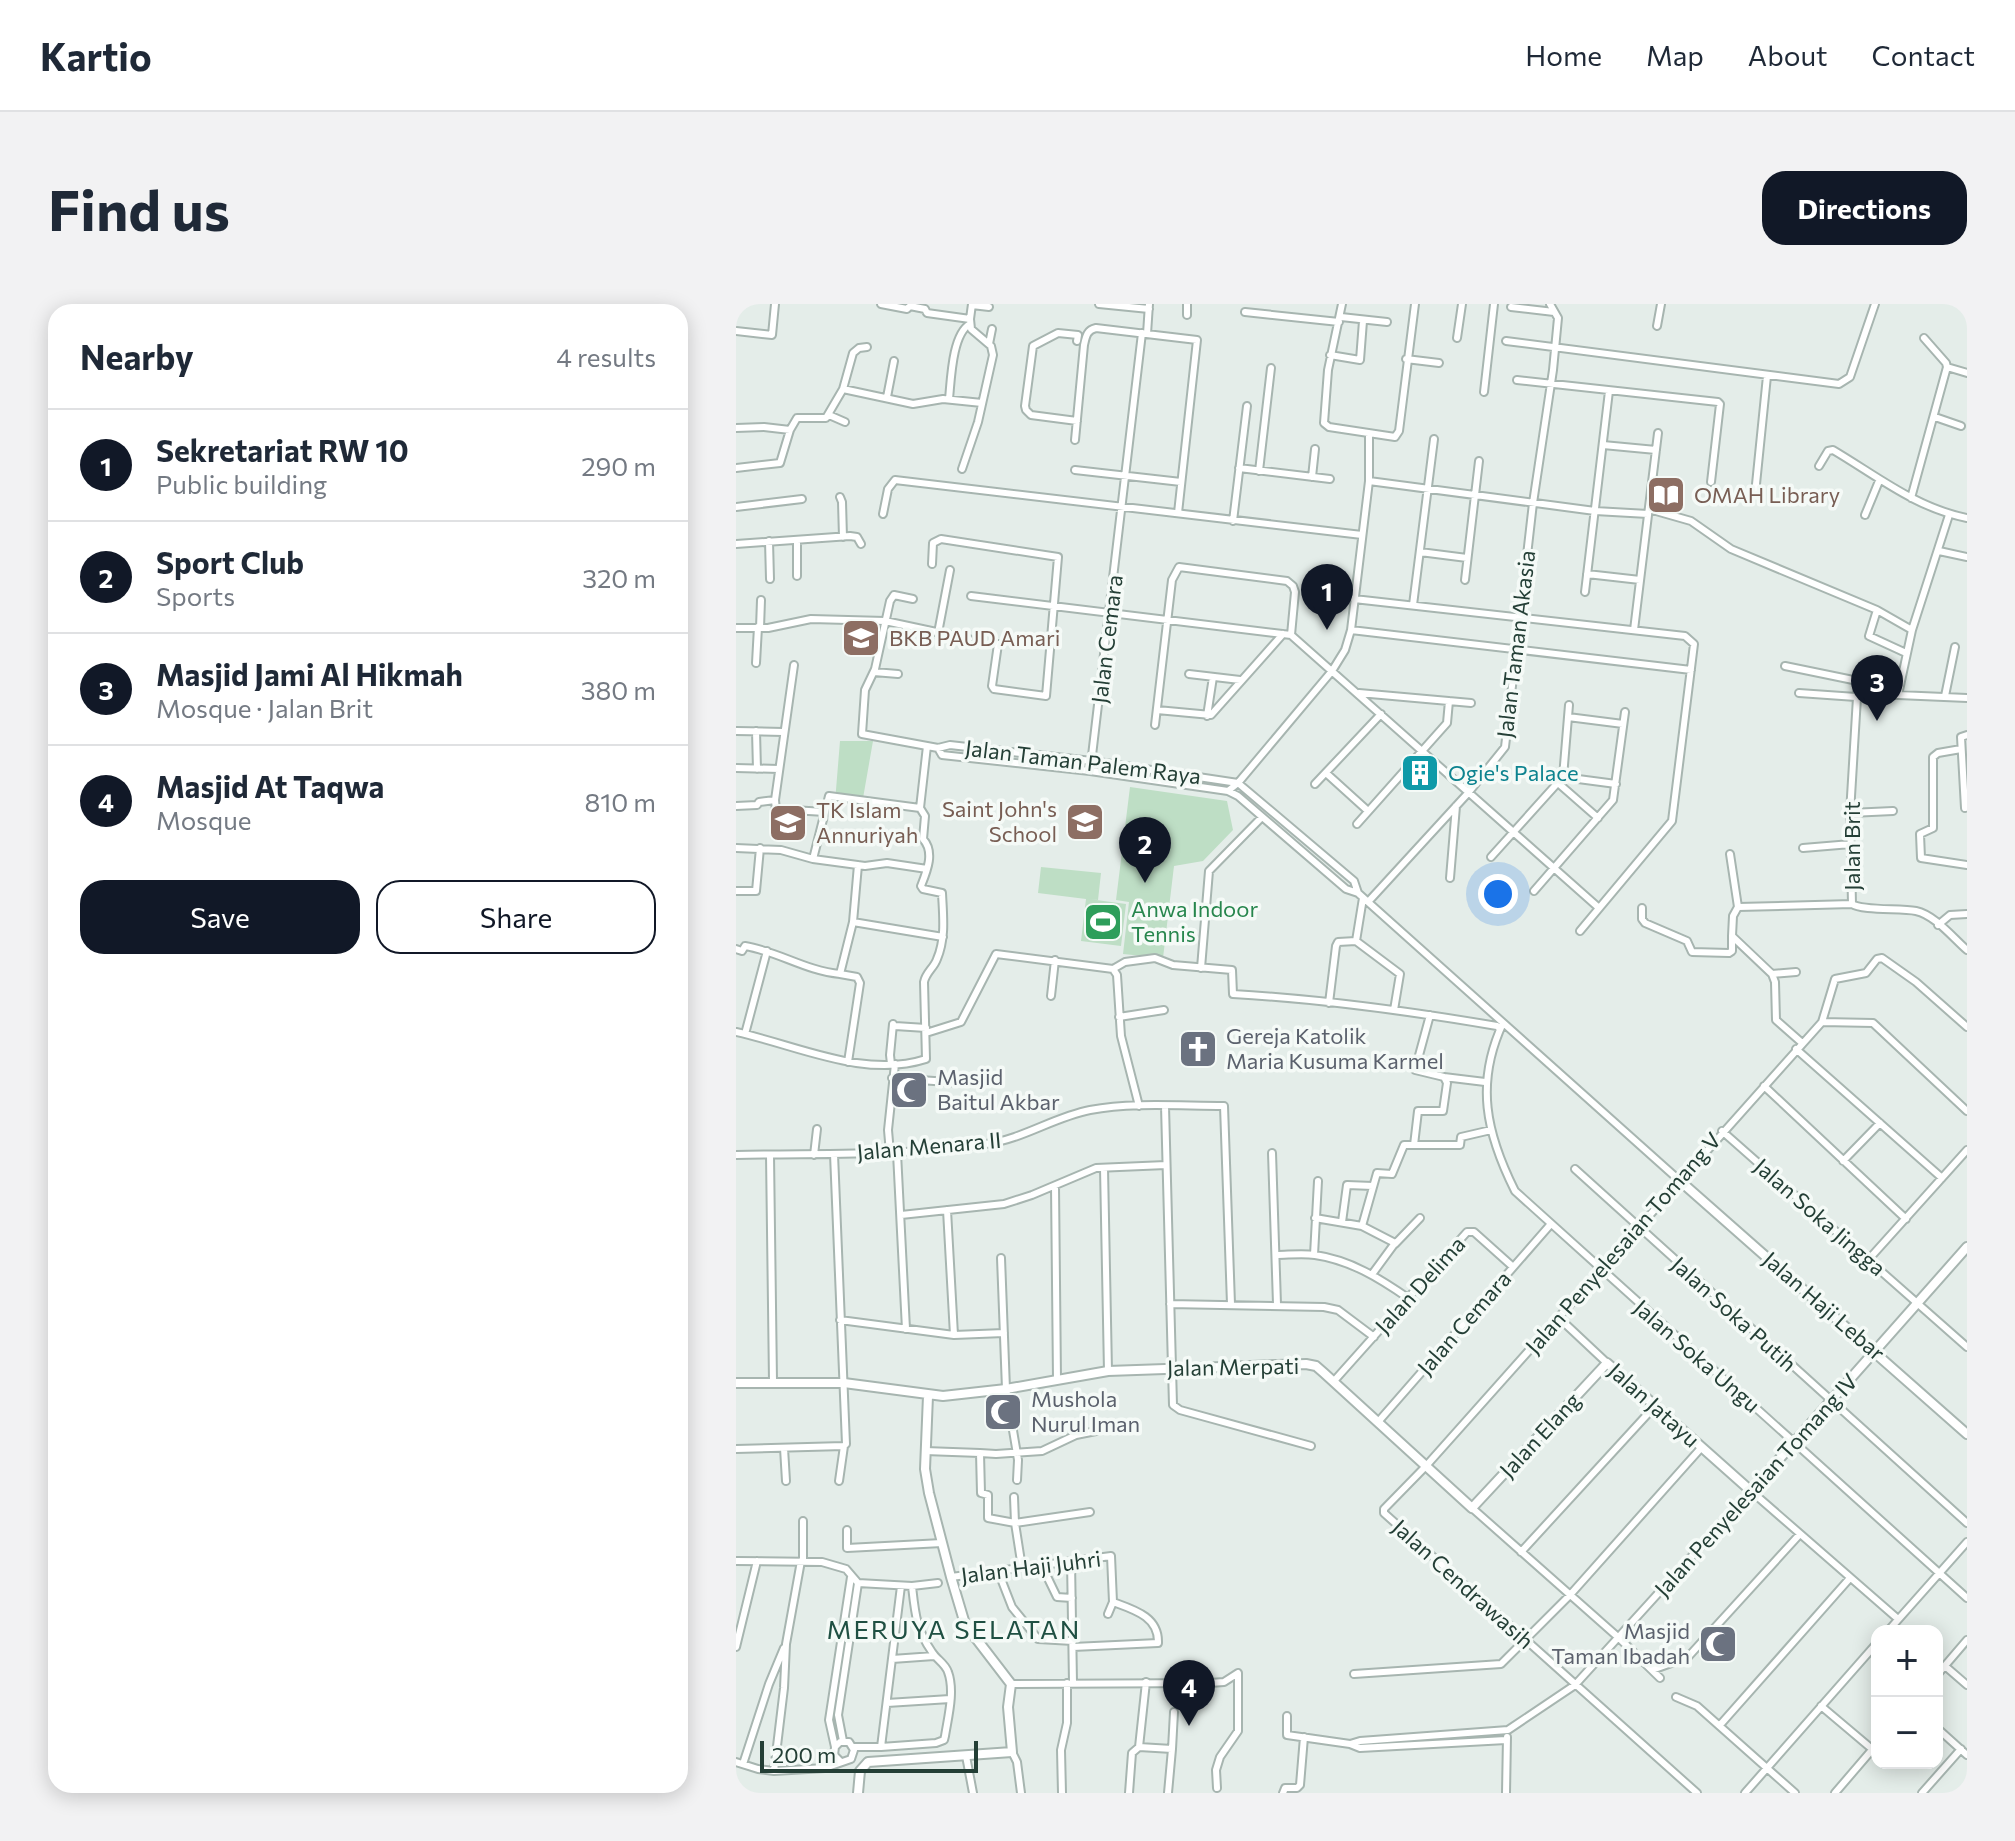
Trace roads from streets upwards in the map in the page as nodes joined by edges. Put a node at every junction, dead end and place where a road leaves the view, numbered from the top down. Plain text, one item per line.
1 (775, 304) edge
2 (881, 304) edge
3 (1099, 304) edge
4 (1187, 304) edge
5 (1342, 304) edge
6 (1415, 304) edge
7 (1462, 304) edge
8 (1494, 304) edge
9 (1550, 304) edge
10 (1661, 304) edge
11 (1875, 304) edge
12 (972, 305) edge
13 (989, 307) dead end
14 (1149, 307) edge
15 (1511, 307) dead end
16 (1245, 312) dead end
17 (1554, 312) junction
18 (1187, 315) dead end
19 (1340, 319) junction
20 (970, 321) junction
21 (1363, 321) junction
22 (1387, 322) dead end
23 (1657, 326) dead end
24 (992, 329) dead end
25 (1146, 329) junction
26 (736, 331) edge
27 (1457, 338) dead end
28 (1924, 338) dead end
29 (1077, 341) dead end
30 (1506, 341) dead end
31 (989, 344) junction
32 (1555, 346) junction
33 (867, 347) dead end
34 (1330, 355) junction
35 (1406, 359) junction
36 (894, 361) dead end
37 (1439, 363) dead end
38 (1947, 367) junction
39 (1271, 368) dead end
40 (1967, 373) edge
41 (1767, 376) junction
42 (1517, 380) dead end
43 (1551, 384) junction
44 (843, 389) junction
45 (1609, 391) junction
46 (1484, 392) dead end
47 (887, 397) junction
48 (949, 399) junction
49 (982, 403) junction
50 (1247, 406) dead end
51 (829, 415) junction
52 (1935, 417) junction
53 (1077, 421) junction
54 (845, 422) dead end
55 (1961, 426) dead end
56 (736, 428) edge
57 (790, 430) junction
58 (1369, 433) junction
59 (1658, 433) dead end
60 (1434, 439) dead end
61 (1075, 440) dead end
62 (1603, 445) junction
63 (1315, 449) dead end
64 (1656, 450) junction
65 (1479, 461) dead end
66 (1819, 466) dead end
67 (736, 468) edge
68 (1239, 468) junction
69 (962, 469) dead end
70 (1075, 470) dead end
71 (1259, 471) junction
72 (1123, 476) junction
73 (1312, 477) junction
74 (1369, 478) junction
75 (1330, 479) dead end
76 (1879, 481) junction
77 (1181, 482) junction
78 (1711, 482) dead end
79 (1428, 489) junction
80 (1755, 494) dead end
81 (1475, 495) junction
82 (840, 497) dead end
83 (1911, 498) junction
84 (802, 499) dead end
85 (1533, 503) junction
86 (736, 507) edge
87 (1121, 507) junction
88 (1595, 511) junction
89 (1648, 512) junction
90 (1178, 513) junction
91 (883, 514) dead end
92 (1865, 515) dead end
93 (1949, 515) junction
94 (1967, 518) edge
95 (1233, 521) junction
96 (1362, 535) junction
97 (843, 537) junction
98 (797, 540) junction
99 (769, 541) junction
100 (736, 544) edge
101 (861, 544) dead end
102 (1939, 551) junction
103 (1420, 552) junction
104 (1967, 557) edge
105 (1467, 558) junction
106 (932, 564) dead end
107 (950, 570) dead end
108 (1587, 574) junction
109 (797, 576) dead end
110 (770, 579) dead end
111 (1465, 580) dead end
112 (1640, 580) junction
113 (1585, 592) dead end
114 (971, 596) dead end
115 (913, 599) dead end
116 (1354, 599) junction
117 (761, 600) dead end
118 (1413, 605) junction
119 (1054, 606) junction
120 (1877, 610) junction
121 (1111, 613) junction
122 (1518, 617) junction
123 (1167, 620) junction
124 (884, 621) junction
125 (736, 628) edge
126 (759, 628) junction
127 (1351, 630) junction
128 (1634, 630) junction
129 (1912, 630) junction
130 (938, 633) junction
131 (1287, 635) junction
132 (969, 639) dead end
133 (998, 644) dead end
134 (1955, 647) dead end
135 (1514, 648) junction
136 (1906, 653) junction
137 (756, 663) dead end
138 (794, 665) dead end
139 (1785, 666) dead end
140 (1691, 670) junction
141 (1332, 671) junction
142 (874, 672) junction
143 (898, 674) dead end
144 (1189, 674) dead end
145 (1213, 677) junction
146 (1240, 680) junction
147 (1358, 693) junction
148 (1799, 693) dead end
149 (1857, 694) junction
150 (1898, 695) junction
151 (1945, 696) junction
152 (1967, 698) edge
153 (1449, 701) junction
154 (1471, 703) dead end
155 (1569, 705) dead end
156 (1157, 710) junction
157 (1625, 712) dead end
158 (1381, 714) junction
159 (1207, 716) junction
160 (1568, 717) junction
161 (1623, 724) junction
162 (1155, 725) dead end
163 (736, 731) edge
164 (756, 731) junction
165 (783, 732) junction
166 (1967, 735) edge
167 (927, 746) junction
168 (938, 748) junction
169 (1961, 749) junction
170 (1423, 751) junction
171 (1092, 761) junction
172 (736, 768) edge
173 (757, 769) junction
174 (779, 769) junction
175 (1090, 771) junction
176 (1326, 773) junction
177 (1560, 780) junction
178 (1238, 783) junction
179 (1315, 784) dead end
180 (1616, 784) junction
181 (1228, 791) junction
182 (1469, 792) junction
183 (775, 800) junction
184 (736, 806) edge
185 (1456, 806) junction
186 (920, 808) junction
187 (1965, 808) dead end
188 (776, 809) junction
189 (1368, 811) junction
190 (1893, 811) dead end
191 (825, 812) junction
192 (1850, 813) junction
193 (1262, 817) junction
194 (1598, 818) junction
195 (777, 822) dead end
196 (1357, 824) dead end
197 (1514, 832) junction
198 (1851, 844) junction
199 (1312, 846) junction
200 (736, 848) edge
201 (760, 848) junction
202 (1803, 848) dead end
203 (1305, 854) junction
204 (1730, 854) dead end
205 (1491, 857) dead end
206 (813, 859) junction
207 (858, 865) junction
208 (1967, 865) edge
209 (1554, 868) junction
210 (927, 869) junction
211 (1450, 878) dead end
212 (736, 891) edge
213 (1534, 891) dead end
214 (1363, 898) junction
215 (1852, 904) junction
216 (1738, 907) junction
217 (1599, 908) junction
218 (1642, 908) dead end
219 (1967, 914) edge
220 (853, 922) junction
221 (1938, 925) junction
222 (1580, 931) dead end
223 (1732, 936) junction
224 (943, 937) junction
225 (1356, 941) junction
226 (736, 949) edge
227 (1967, 950) edge
228 (767, 951) junction
229 (1055, 960) junction
230 (1201, 968) junction
231 (1113, 969) junction
232 (1796, 972) dead end
233 (840, 974) junction
234 (1772, 974) junction
235 (1051, 996) dead end
236 (1329, 1003) junction
237 (1164, 1010) dead end
238 (1394, 1010) junction
239 (1430, 1015) junction
240 (1119, 1017) junction
241 (1822, 1022) junction
242 (1502, 1026) junction
243 (1967, 1027) edge
244 (926, 1031) junction
245 (736, 1032) edge
246 (745, 1034) junction
247 (1799, 1046) junction
248 (848, 1062) junction
249 (893, 1064) junction
250 (1444, 1077) junction
251 (892, 1078) junction
252 (1485, 1082) junction
253 (962, 1083) dead end
254 (1764, 1086) junction
255 (1139, 1106) junction
256 (1165, 1106) junction
257 (1967, 1111) edge
258 (1880, 1123) junction
259 (817, 1129) dead end
260 (1491, 1130) junction
261 (1722, 1131) junction
262 (1414, 1145) junction
263 (1967, 1150) edge
264 (893, 1153) junction
265 (1272, 1153) dead end
266 (834, 1154) junction
267 (736, 1155) edge
268 (770, 1155) junction
269 (814, 1155) junction
270 (1843, 1161) junction
271 (1166, 1165) junction
272 (1104, 1168) junction
273 (1575, 1169) dead end
274 (1942, 1178) junction
275 (1679, 1180) junction
276 (1318, 1181) dead end
277 (1055, 1186) junction
278 (1373, 1186) junction
279 (947, 1210) junction
280 (901, 1215) junction
281 (1315, 1218) junction
282 (1420, 1218) dead end
283 (1906, 1219) junction
284 (1342, 1222) junction
285 (1550, 1225) junction
286 (1362, 1226) junction
287 (1637, 1227) junction
288 (1395, 1244) junction
289 (1965, 1254) edge
290 (1276, 1255) junction
291 (1314, 1255) junction
292 (1001, 1258) dead end
293 (1869, 1259) junction
294 (1512, 1266) junction
295 (1600, 1270) junction
296 (1373, 1273) junction
297 (1408, 1298) junction
298 (1918, 1302) junction
299 (1170, 1304) junction
300 (1231, 1304) junction
301 (1277, 1304) junction
302 (1558, 1317) junction
303 (840, 1320) junction
304 (906, 1329) junction
305 (1004, 1333) junction
306 (954, 1335) junction
307 (1374, 1337) junction
308 (1967, 1347) edge
309 (1875, 1351) junction
310 (1607, 1363) junction
311 (1171, 1368) junction
312 (1108, 1371) junction
313 (1057, 1379) junction
314 (773, 1381) junction
315 (1334, 1381) junction
316 (736, 1383) edge
317 (844, 1383) junction
318 (1006, 1389) junction
319 (928, 1396) junction
320 (1831, 1400) junction
321 (1655, 1406) junction
322 (1378, 1422) junction
323 (1096, 1431) dead end
324 (1967, 1434) edge
325 (1794, 1441) junction
326 (844, 1446) junction
327 (1311, 1446) dead end
328 (784, 1448) junction
329 (1701, 1448) junction
330 (736, 1449) edge
331 (925, 1451) junction
332 (980, 1453) junction
333 (1016, 1453) junction
334 (1426, 1466) junction
335 (1017, 1480) dead end
336 (786, 1481) dead end
337 (839, 1481) dead end
338 (1751, 1491) junction
339 (1014, 1497) dead end
340 (1472, 1508) junction
341 (1090, 1512) dead end
342 (803, 1521) dead end
343 (1015, 1523) junction
344 (1967, 1523) edge
345 (847, 1530) dead end
346 (1800, 1534) junction
347 (1967, 1542) edge
348 (942, 1543) junction
349 (1521, 1552) junction
350 (736, 1561) edge
351 (757, 1561) junction
352 (802, 1561) junction
353 (1071, 1561) junction
354 (1042, 1566) junction
355 (1022, 1568) junction
356 (998, 1571) junction
357 (1939, 1574) junction
358 (851, 1576) junction
359 (951, 1577) junction
360 (1850, 1578) junction
361 (858, 1583) junction
362 (938, 1583) dead end
363 (901, 1586) junction
364 (912, 1586) junction
365 (1570, 1595) junction
366 (1072, 1598) junction
367 (1967, 1598) edge
368 (1113, 1602) junction
369 (736, 1611) edge
370 (746, 1613) junction
371 (1108, 1614) dead end
372 (1898, 1619) junction
373 (1893, 1625) edge
374 (1619, 1638) junction
375 (1526, 1640) junction
376 (1967, 1640) edge
377 (786, 1644) junction
378 (1073, 1644) junction
379 (736, 1647) edge
380 (1871, 1650) edge
381 (934, 1656) junction
382 (892, 1659) junction
383 (841, 1665) junction
384 (1945, 1666) junction
385 (1943, 1668) edge
386 (1652, 1670) junction
387 (1354, 1674) dead end
388 (1660, 1678) dead end
389 (1146, 1682) junction
390 (1070, 1683) junction
391 (769, 1684) junction
392 (1011, 1684) junction
393 (1575, 1685) junction
394 (1967, 1685) edge
395 (784, 1688) junction
396 (1676, 1697) dead end
397 (950, 1699) junction
398 (887, 1703) junction
399 (1821, 1706) junction
400 (1174, 1712) dead end
401 (1287, 1716) dead end
402 (1720, 1725) junction
403 (1508, 1730) junction
404 (1943, 1733) edge
405 (1304, 1737) junction
406 (1506, 1740) junction
407 (843, 1741) junction
408 (1350, 1744) junction
409 (1871, 1744) edge
410 (835, 1747) junction
411 (854, 1747) junction
412 (881, 1747) junction
413 (1139, 1747) junction
414 (1172, 1749) junction
415 (1012, 1752) junction
416 (1871, 1752) edge
417 (1964, 1752) edge
418 (966, 1756) junction
419 (849, 1760) junction
420 (840, 1761) junction
421 (739, 1763) edge
422 (861, 1769) junction
423 (1767, 1769) junction
424 (774, 1771) junction
425 (1217, 1788) dead end
426 (858, 1793) edge
427 (973, 1793) edge
428 (1021, 1793) edge
429 (1062, 1793) edge
430 (1129, 1793) edge
431 (1168, 1793) edge
432 (1283, 1793) edge
433 (1506, 1793) edge
434 (1697, 1793) edge
435 (1745, 1793) edge
436 (1795, 1793) edge
437 (1835, 1793) edge
438 (1922, 1793) edge

1 - 26 street
2 - 20 street
3 - 14 street
4 - 18 street
5 - 19 street
6 - 35 street
7 - 27 street
8 - 46 street
9 - 17 street
10 - 23 street
11 - 41 street
12 - 13 street
12 - 20 street
14 - 25 street, Jalan Cemara
15 - 17 street
16 - 19 street
17 - 32 street, Jalan Taman Akasia
19 - 21 street
19 - 34 street
20 - 31 street
20 - 48 street
21 - 22 street
21 - 34 street
24 - 31 street
25 - 53 street
25 - 72 street, Jalan Cemara
25 - 77 street
28 - 38 street
29 - 53 street
30 - 32 street
31 - 49 street
32 - 41 street
32 - 43 street, Jalan Taman Akasia
33 - 44 street
34 - 58 street
35 - 37 street
35 - 58 street
36 - 47 street
38 - 40 street
38 - 52 street
39 - 71 street
41 - 80 street
42 - 43 street
43 - 45 street
43 - 85 street, Jalan Taman Akasia
44 - 47 street
44 - 51 street
45 - 62 street
45 - 78 street
47 - 48 street
48 - 49 street
49 - 69 street
50 - 68 street
51 - 54 street
51 - 57 street
52 - 55 street
52 - 83 street
53 - 61 street
56 - 57 street
57 - 67 street
58 - 74 street
59 - 64 street
60 - 79 street
62 - 64 street
62 - 88 street
63 - 73 street
64 - 89 street
65 - 81 street
66 - 76 street
68 - 71 street
68 - 95 street
70 - 72 street
71 - 73 street
72 - 77 street
72 - 87 street, Jalan Cemara
73 - 75 street
74 - 79 street
74 - 96 street
76 - 83 street
76 - 92 street
77 - 90 street
79 - 81 street
79 - 103 street
81 - 85 street
81 - 105 street
82 - 97 street
83 - 93 street
84 - 86 street
85 - 88 street
85 - 122 street, Jalan Taman Akasia
87 - 90 street
87 - 91 street
87 - 121 street, Jalan Cemara
88 - 89 street
88 - 108 street
89 - 112 street
89 - 120 street
90 - 95 street
93 - 94 street
93 - 102 street
95 - 96 street
96 - 116 street
97 - 98 street
97 - 101 street
98 - 99 street
98 - 109 street
99 - 100 street
99 - 110 street
102 - 104 street
102 - 129 street
103 - 105 street
103 - 118 street
105 - 111 street
106 - 119 street
107 - 130 street
108 - 112 street
108 - 113 street
112 - 128 street
114 - 119 street
115 - 124 street
116 - 118 street
116 - 127 street
117 - 126 street
118 - 122 street
119 - 121 street
119 - 133 street
120 - 129 street
120 - 136 street
121 - 123 street
121 - 171 street, Jalan Cemara
122 - 128 street
122 - 135 street, Jalan Taman Akasia
123 - 131 street
123 - 131 street
123 - 156 street
124 - 126 street
124 - 130 street
124 - 142 street
125 - 126 street
126 - 137 street
127 - 135 street
127 - 141 street
128 - 140 street
129 - 136 street
130 - 132 street
131 - 141 street
131 - 146 street
134 - 151 street
135 - 140 street
135 - 182 street, Jalan Taman Akasia
136 - 150 street
138 - 165 street
139 - 149 street
140 - 217 street
141 - 147 street
141 - 178 street
142 - 143 street
142 - 167 street
144 - 145 street
145 - 146 street
145 - 159 street
146 - 159 street
147 - 153 street
147 - 158 street
148 - 149 street
149 - 150 street
149 - 192 street, Jalan Brit
150 - 151 street
151 - 152 street
153 - 154 street
153 - 170 street
155 - 160 street
156 - 159 street
156 - 162 street
157 - 161 street
158 - 170 street
158 - 176 street
160 - 161 street
160 - 177 street
161 - 180 street
163 - 164 street
164 - 165 street
164 - 173 street
165 - 174 street
166 - 169 street
167 - 168 street
167 - 186 street
168 - 171 street, Jalan Taman Palem Raya
168 - 175 street, Jalan Taman Palem Raya
169 - 187 street
169 - 208 street
170 - 182 street
170 - 189 street
171 - 175 street, Jalan Cemara
171 - 178 street, Jalan Taman Palem Raya
172 - 173 street
173 - 174 street
174 - 183 street
175 - 181 street, Jalan Taman Palem Raya
176 - 179 street
176 - 189 street
177 - 180 street
177 - 194 street
177 - 197 street
178 - 181 street
178 - 199 street, Jalan Taman Palem Raya
180 - 194 street
181 - 193 street, Jalan Taman Palem Raya
182 - 185 street, Jalan Taman Akasia
182 - 197 street
183 - 184 street
183 - 188 street
185 - 211 street
185 - 214 street, Jalan Taman Akasia
186 - 191 street
186 - 210 street
188 - 191 street
188 - 195 street
189 - 196 street
190 - 192 street
191 - 206 street
192 - 198 street, Jalan Brit
193 - 203 street, Jalan Taman Palem Raya
193 - 230 street
194 - 209 street
197 - 205 street
197 - 209 street
198 - 202 street
198 - 215 street, Jalan Brit
199 - 203 street
199 - 214 street, Jalan Taman Palem Raya
200 - 201 street
201 - 206 street
201 - 212 street
203 - 214 street, Jalan Taman Palem Raya
204 - 216 street
206 - 207 street
207 - 210 street
207 - 220 street
209 - 213 street
209 - 217 street
210 - 224 street
214 - 225 street
214 - 242 street, Jalan Taman Palem Raya
215 - 216 street, Jalan Brit
215 - 221 street
216 - 223 street
217 - 222 street
218 - 223 street
219 - 221 street
220 - 224 street
220 - 233 street
221 - 227 street
223 - 234 street
224 - 244 street
225 - 236 street
225 - 238 street
226 - 228 street
228 - 233 street
228 - 246 street
229 - 231 street
229 - 235 street
229 - 244 street
230 - 231 street
230 - 236 street
231 - 240 street
232 - 234 street
233 - 248 street
234 - 247 street
236 - 238 street
237 - 240 street
238 - 239 street
239 - 242 street
239 - 250 street
240 - 255 street
241 - 243 street
241 - 247 street, Jalan Penyelesaian Tomang V
241 - 257 street
242 - 252 street
242 - 275 street, Jalan Taman Palem Raya
244 - 249 street
244 - 249 street
245 - 246 street
246 - 248 street
247 - 254 street, Jalan Penyelesaian Tomang V
247 - 258 street
248 - 249 street
249 - 251 street
250 - 252 street
250 - 262 street
251 - 253 street
251 - 264 street
252 - 260 street
254 - 261 street, Jalan Penyelesaian Tomang V
254 - 270 street
255 - 256 street, Jalan Menara II
255 - 264 street, Jalan Menara II
256 - 271 street
256 - 300 street, Jalan Menara II
258 - 270 street
258 - 274 street
259 - 269 street
260 - 262 street
260 - 285 street, Jalan Soka Ungu
261 - 275 street, Jalan Penyelesaian Tomang V
261 - 293 street, Jalan Soka Jingga
262 - 278 street
263 - 274 street
264 - 266 street, Jalan Menara II
264 - 280 street
265 - 290 street
266 - 269 street, Jalan Menara II
266 - 303 street
267 - 268 street, Jalan Menara II
268 - 269 street, Jalan Menara II
268 - 314 street
270 - 283 street
271 - 272 street
271 - 299 street
272 - 277 street
272 - 312 street
273 - 287 street, Jalan Soka Putih
274 - 283 street
275 - 287 street, Jalan Penyelesaian Tomang V
275 - 309 street, Jalan Haji Lebar
276 - 281 street
277 - 279 street
277 - 313 street
278 - 284 street
278 - 286 street
279 - 280 street
279 - 306 street
280 - 304 street
281 - 284 street
281 - 291 street
282 - 288 street
283 - 293 street
284 - 286 street
285 - 294 street, Jalan Cemara
285 - 295 street, Jalan Soka Ungu
286 - 288 street
287 - 295 street, Jalan Penyelesaian Tomang V
287 - 320 street, Jalan Soka Putih
288 - 296 street
289 - 298 street, Jalan Penyelesaian Tomang IV
290 - 291 street
290 - 301 street
291 - 296 street
292 - 305 street
293 - 298 street, Jalan Soka Jingga
294 - 297 street, Jalan Delima
294 - 322 street, Jalan Cemara
295 - 302 street, Jalan Penyelesaian Tomang V
295 - 325 street, Jalan Soka Ungu
296 - 297 street
297 - 307 street, Jalan Delima
298 - 308 street, Jalan Soka Jingga
298 - 309 street, Jalan Penyelesaian Tomang IV
299 - 300 street
299 - 311 street
300 - 301 street
301 - 307 street
302 - 310 street, Jalan Jatayu
302 - 334 street, Jalan Penyelesaian Tomang V
303 - 304 street
303 - 317 street
304 - 306 street
305 - 306 street
305 - 318 street
307 - 315 street, Jalan Delima
309 - 320 street, Jalan Penyelesaian Tomang IV
309 - 324 street, Jalan Haji Lebar
310 - 321 street, Jalan Jatayu
310 - 340 street, Jalan Elang
311 - 312 street, Jalan Merpati
311 - 315 street, Jalan Merpati
311 - 327 street
312 - 313 street, Jalan Merpati
313 - 318 street, Jalan Merpati
314 - 316 street, Jalan Merpati
314 - 317 street, Jalan Merpati
315 - 322 street, Jalan Merpati
317 - 319 street, Jalan Merpati
317 - 326 street
318 - 319 street, Jalan Merpati
318 - 333 street
319 - 331 street, Jalan Haji Juhri
320 - 325 street, Jalan Penyelesaian Tomang IV
320 - 344 street, Jalan Soka Putih
321 - 329 street, Jalan Jatayu
321 - 349 street
322 - 334 street, Jalan Merpati
323 - 333 street
325 - 338 street, Jalan Penyelesaian Tomang IV
325 - 357 street, Jalan Soka Ungu
326 - 328 street
326 - 337 street
328 - 330 street
328 - 336 street
329 - 338 street, Jalan Jatayu
329 - 365 street
331 - 332 street
331 - 348 street, Jalan Haji Juhri
332 - 333 street
332 - 343 street
333 - 335 street
334 - 340 street, Jalan Merpati
334 - 375 street, Jalan Cendrawasih
338 - 346 street
338 - 374 street, Jalan Penyelesaian Tomang IV
339 - 343 street
340 - 349 street, Jalan Merpati
341 - 343 street
342 - 352 street
343 - 355 street
345 - 348 street
346 - 360 street
346 - 386 street
347 - 357 street
348 - 359 street, Jalan Haji Juhri
349 - 365 street, Jalan Merpati
350 - 351 street
351 - 352 street
351 - 370 street
352 - 358 street
352 - 377 street
353 - 354 street, Jalan Haji Juhri
353 - 366 street
353 - 368 street, Jalan Haji Juhri
354 - 355 street, Jalan Haji Juhri
354 - 366 street
355 - 356 street, Jalan Haji Juhri
356 - 359 street, Jalan Haji Juhri
356 - 378 street
357 - 367 street
357 - 372 street
358 - 361 street
358 - 383 street
359 - 392 street, Jalan Haji Juhri
360 - 372 street
360 - 402 street
361 - 363 street
361 - 383 street
362 - 364 street
363 - 364 street
363 - 382 street
364 - 381 street
365 - 374 street, Jalan Merpati
365 - 375 street
366 - 378 street
368 - 371 street
368 - 378 street
369 - 370 street
370 - 379 street
372 - 373 street
374 - 386 street, Jalan Merpati
374 - 393 street, Jalan Penyelesaian Tomang IV
375 - 387 street
375 - 393 street, Jalan Cendrawasih
376 - 384 street
377 - 391 street
377 - 395 street
378 - 390 street
380 - 399 street
381 - 382 street
381 - 397 street
382 - 398 street
383 - 407 street
383 - 410 street
384 - 385 street
384 - 394 street
386 - 388 street, Jalan Merpati
389 - 390 street
389 - 413 street
389 - 425 street
390 - 392 street
390 - 429 street
391 - 395 street
391 - 421 street
392 - 415 street
393 - 403 street, Jalan Penyelesaian Tomang IV
393 - 434 street, Jalan Cendrawasih
395 - 424 street
396 - 402 street
397 - 398 street
397 - 412 street
398 - 412 street
399 - 409 street
399 - 423 street
400 - 414 street
401 - 405 street
402 - 423 street
403 - 406 street
403 - 408 street, Jalan Penyelesaian Tomang IV
404 - 417 street
405 - 408 street, Jalan Penyelesaian Tomang IV
405 - 432 street
406 - 408 street, Jalan Penyelesaian Tomang IV
406 - 433 street
407 - 410 street
407 - 411 street
410 - 420 street
411 - 412 street
411 - 419 street
413 - 414 street
413 - 430 street
414 - 431 street
415 - 418 street
415 - 428 street
416 - 437 street
417 - 438 street
418 - 422 street
418 - 427 street
419 - 420 street
419 - 422 street
420 - 424 street
421 - 424 street
422 - 426 street
423 - 435 street
423 - 436 street

